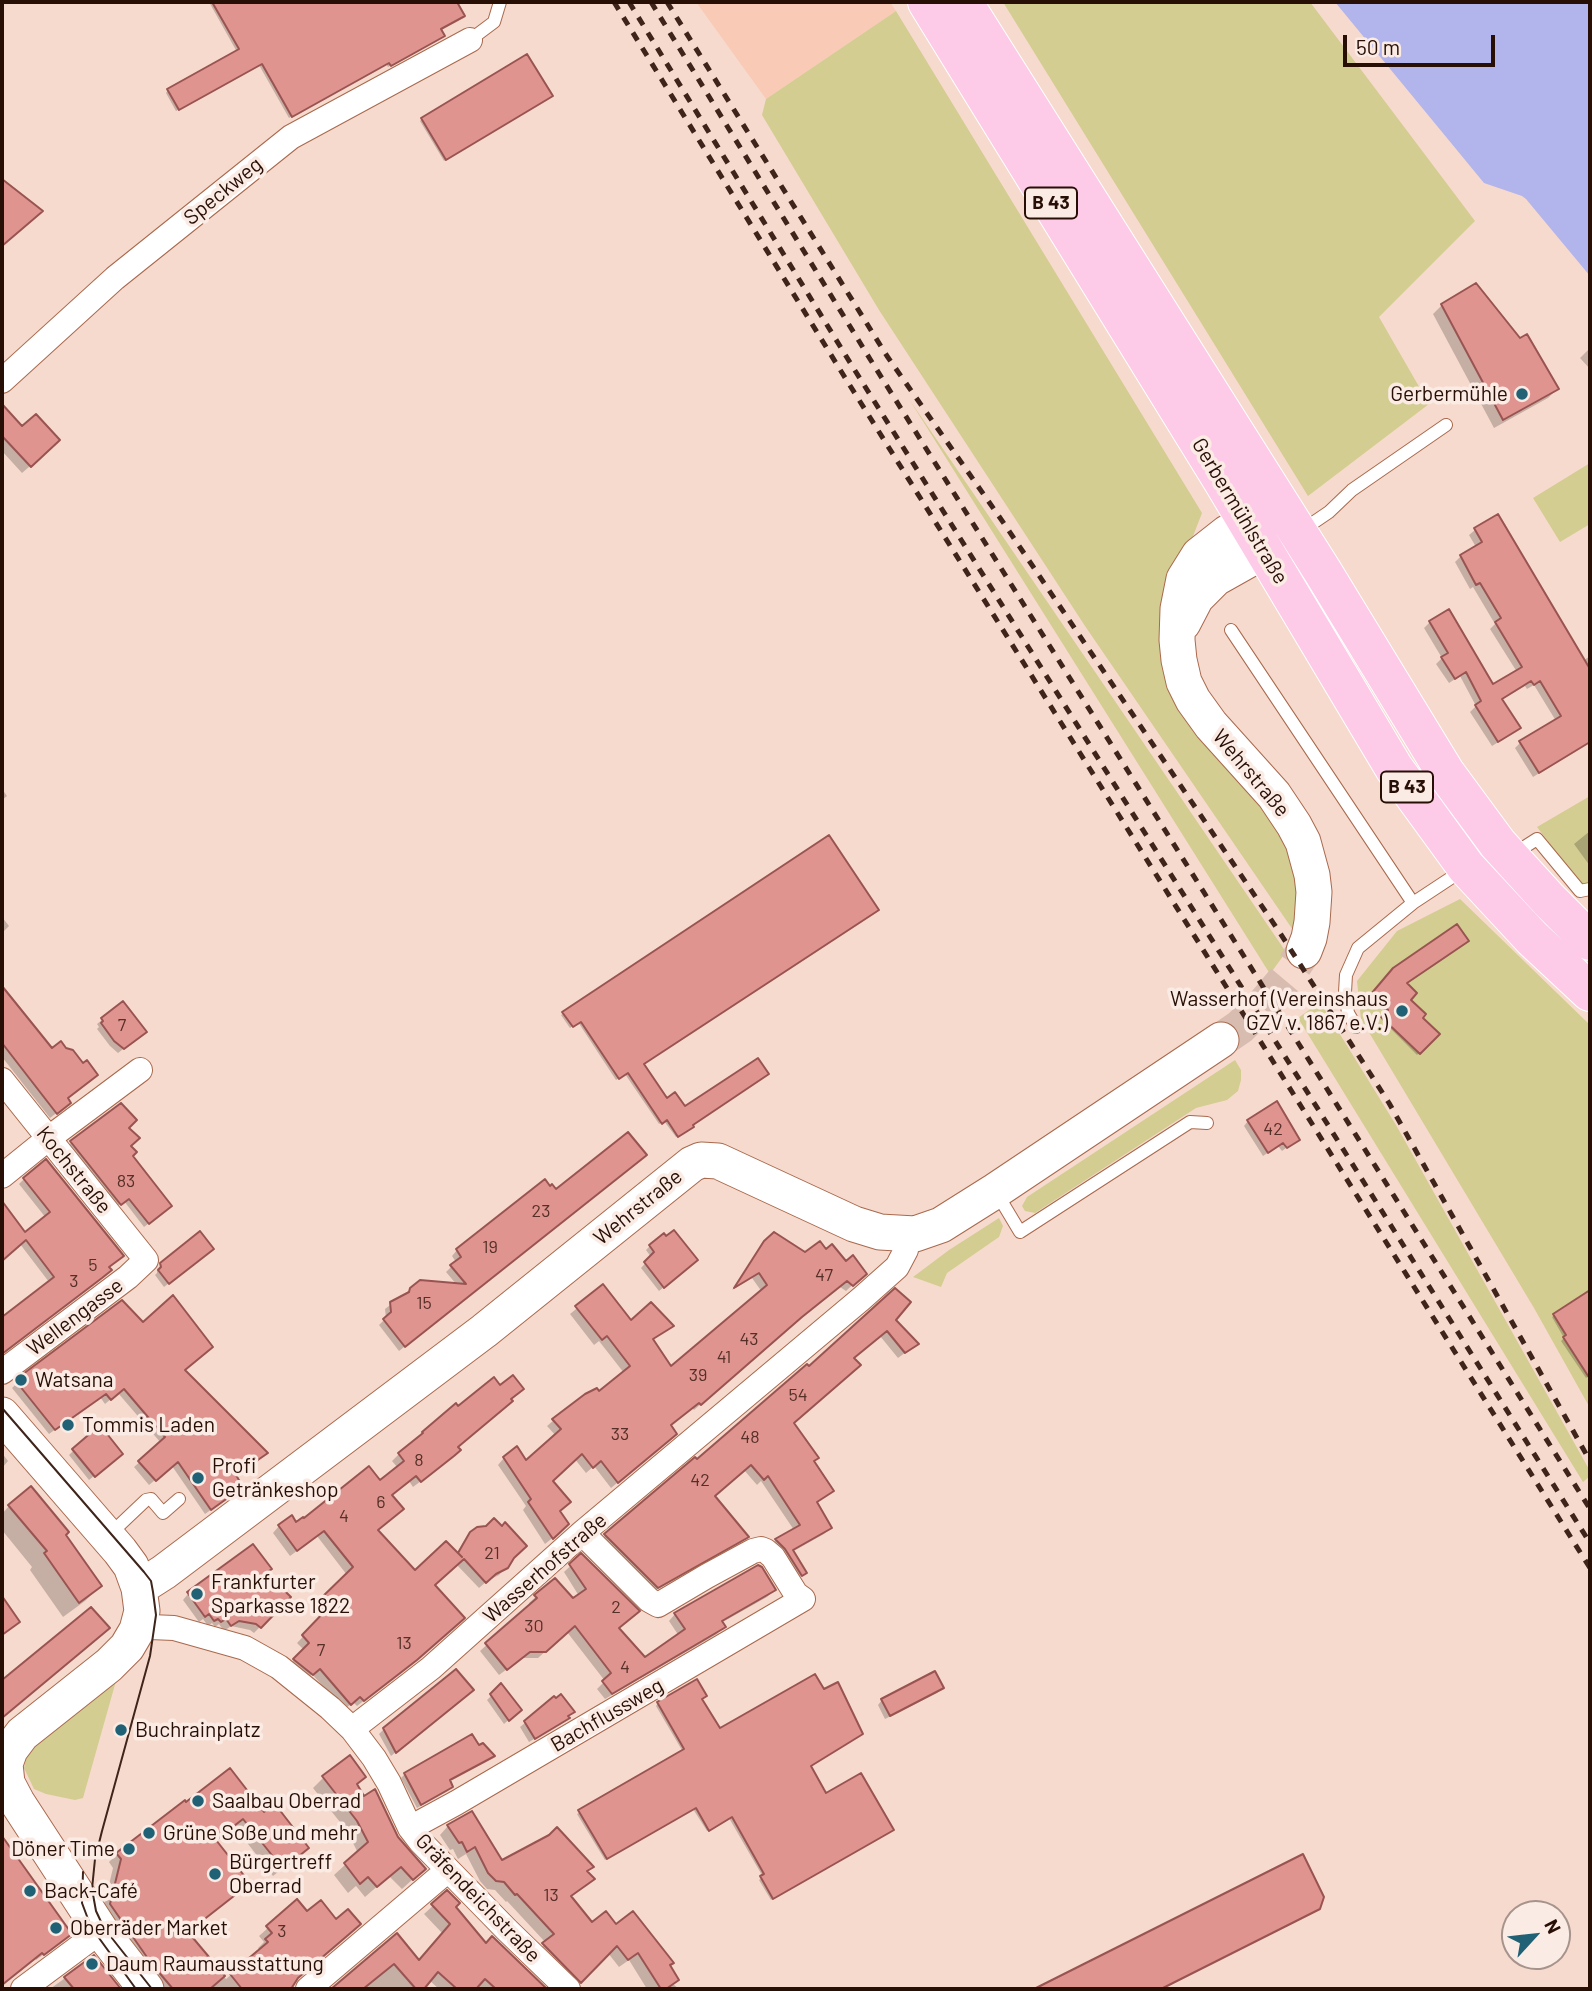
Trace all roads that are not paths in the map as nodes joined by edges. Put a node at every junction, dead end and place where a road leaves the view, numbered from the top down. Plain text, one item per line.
1 (500, 2) edge
2 (927, 2) edge
3 (963, 2) edge
4 (470, 40) joint
5 (2, 381) edge
6 (1446, 425) dead end
7 (1297, 533) junction
8 (1255, 536) junction
9 (1231, 630) dead end
10 (1509, 857) junction
11 (1466, 867) junction
12 (1590, 890) edge
13 (1413, 903) junction
14 (1590, 941) edge
15 (1304, 951) tunnel mouth
16 (1590, 992) edge
17 (1356, 1027) dead end
18 (1221, 1040) tunnel mouth
19 (140, 1070) dead end
20 (2, 1080) edge
21 (1207, 1123) dead end
22 (49, 1138) junction
23 (2, 1176) edge
24 (995, 1191) junction
25 (908, 1234) junction
26 (146, 1260) joint
27 (2, 1372) edge
28 (2, 1415) edge
29 (179, 1499) dead end
30 (582, 1533) junction
31 (108, 1536) junction
32 (139, 1588) junction
33 (137, 1630) junction
34 (352, 1729) junction
35 (3, 1764) edge
36 (410, 1828) junction
37 (448, 1870) junction
38 (94, 1922) junction
39 (23, 1989) edge
40 (146, 1989) edge
41 (308, 1989) edge
42 (568, 1989) edge

1 - 4 lane
2 - 8 main road, Gerbermühlstraße / B 43
3 - 7 main road, Gerbermühlstraße / B 43
4 - 5 street, Speckweg
6 - 7 lane
7 - 8 street, Wehrstraße
7 - 10 main road, Gerbermühlstraße / B 43
8 - 11 main road, Gerbermühlstraße / B 43
8 - 15 street, Wehrstraße
9 - 13 lane
10 - 12 lane
10 - 14 main road, Gerbermühlstraße / B 43
11 - 13 lane
11 - 16 main road, Gerbermühlstraße / B 43
13 - 17 lane
18 - 24 street, Wehrstraße
19 - 22 street
20 - 22 street, Kochstraße
21 - 24 lane
22 - 23 street
22 - 26 street, Kochstraße
24 - 25 street, Wehrstraße
25 - 30 street, Wasserhofstraße
25 - 32 street, Wehrstraße
26 - 27 street, Wellengasse
28 - 31 street
29 - 31 lane
30 - 34 street, Wasserhofstraße
30 - 36 street, Bachflussweg
31 - 32 street
32 - 33 street
33 - 34 street
33 - 35 street
34 - 36 street, Gräfendeichstraße
35 - 38 street
36 - 37 street, Gräfendeichstraße
37 - 41 street
37 - 42 street, Gräfendeichstraße
38 - 39 street
38 - 40 street

